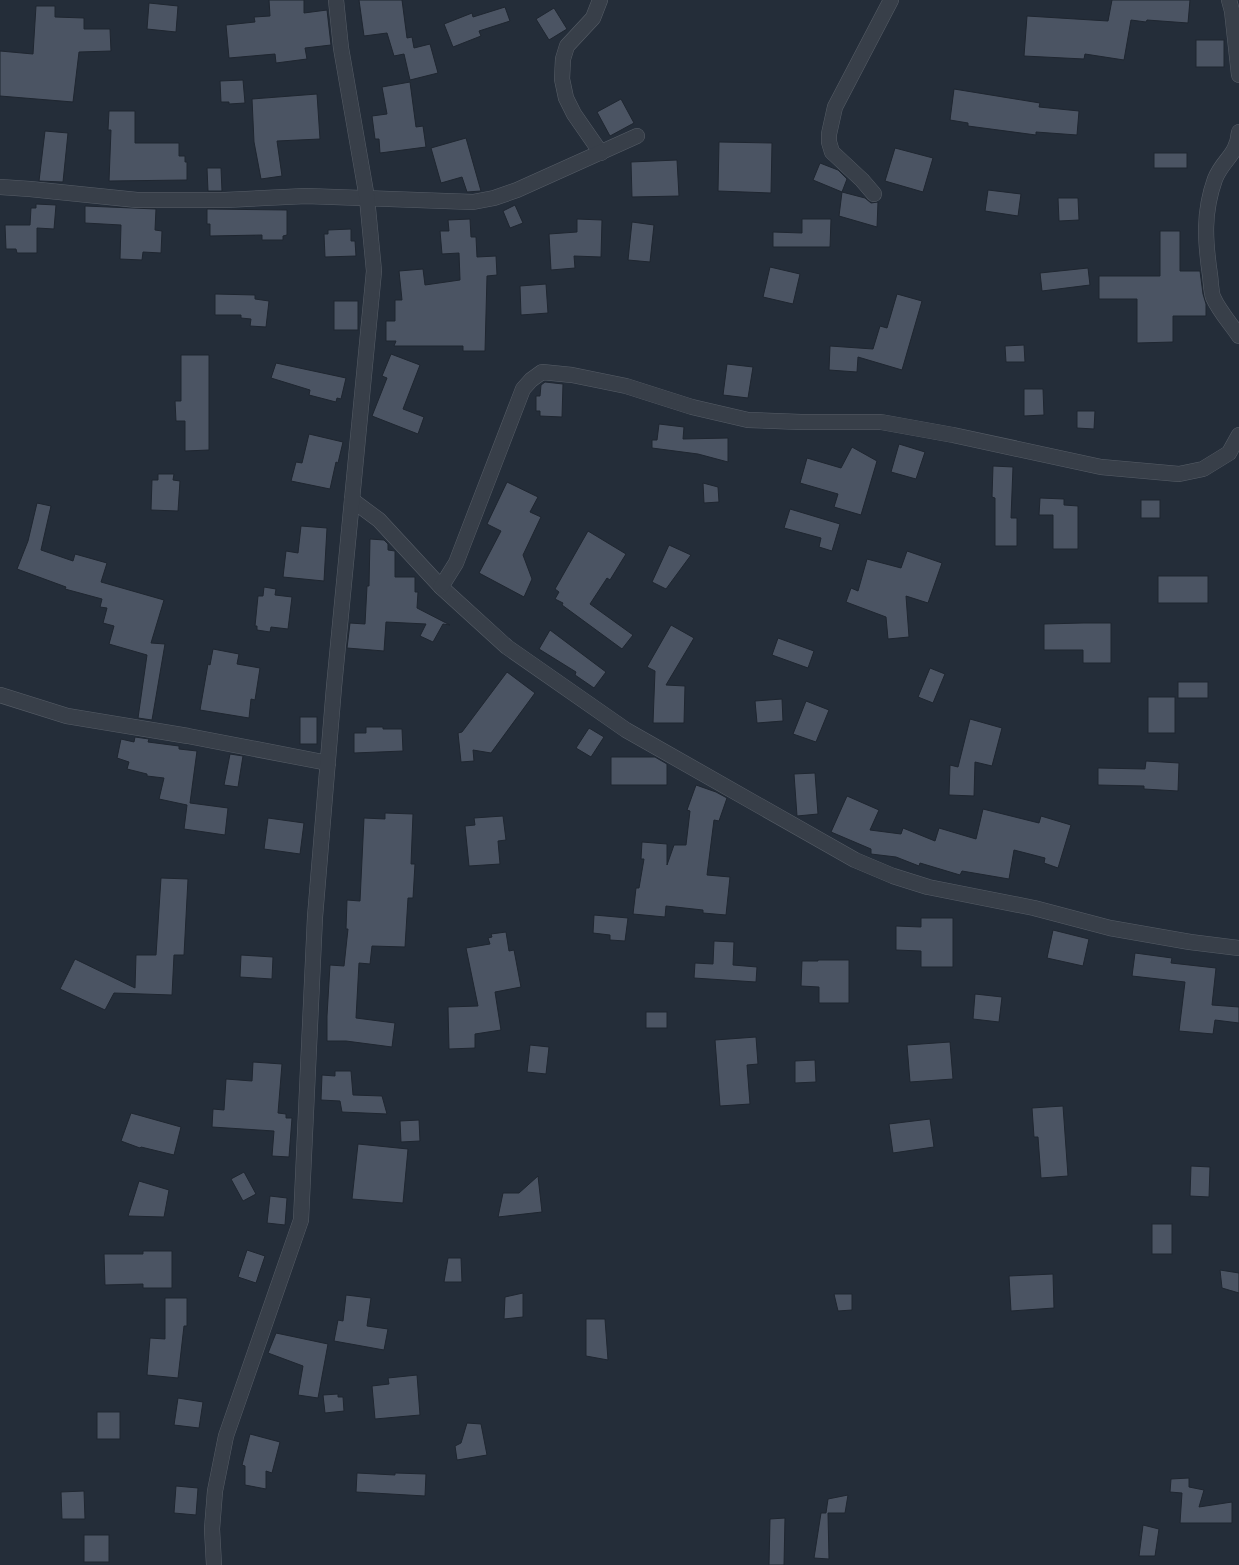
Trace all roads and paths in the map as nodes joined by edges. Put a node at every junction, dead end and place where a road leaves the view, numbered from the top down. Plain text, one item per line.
1 (336, 0) edge
2 (600, 0) edge
3 (891, 0) edge
4 (1229, 0) edge
5 (1239, 75) edge
6 (1239, 132) edge
7 (636, 136) dead end
8 (601, 153) junction
9 (0, 188) edge
10 (874, 194) dead end
11 (367, 198) junction
12 (1239, 336) edge
13 (1239, 435) edge
14 (352, 500) junction
15 (441, 587) junction
16 (0, 695) edge
17 (328, 763) junction
18 (1239, 948) edge
19 (214, 1565) edge

1 - 11 street
2 - 8 street
3 - 10 street
4 - 5 street
6 - 12 street
7 - 8 street
8 - 11 street
9 - 11 street
11 - 14 street
13 - 15 street
14 - 15 street
14 - 17 street
15 - 18 street
16 - 17 street
17 - 19 street

